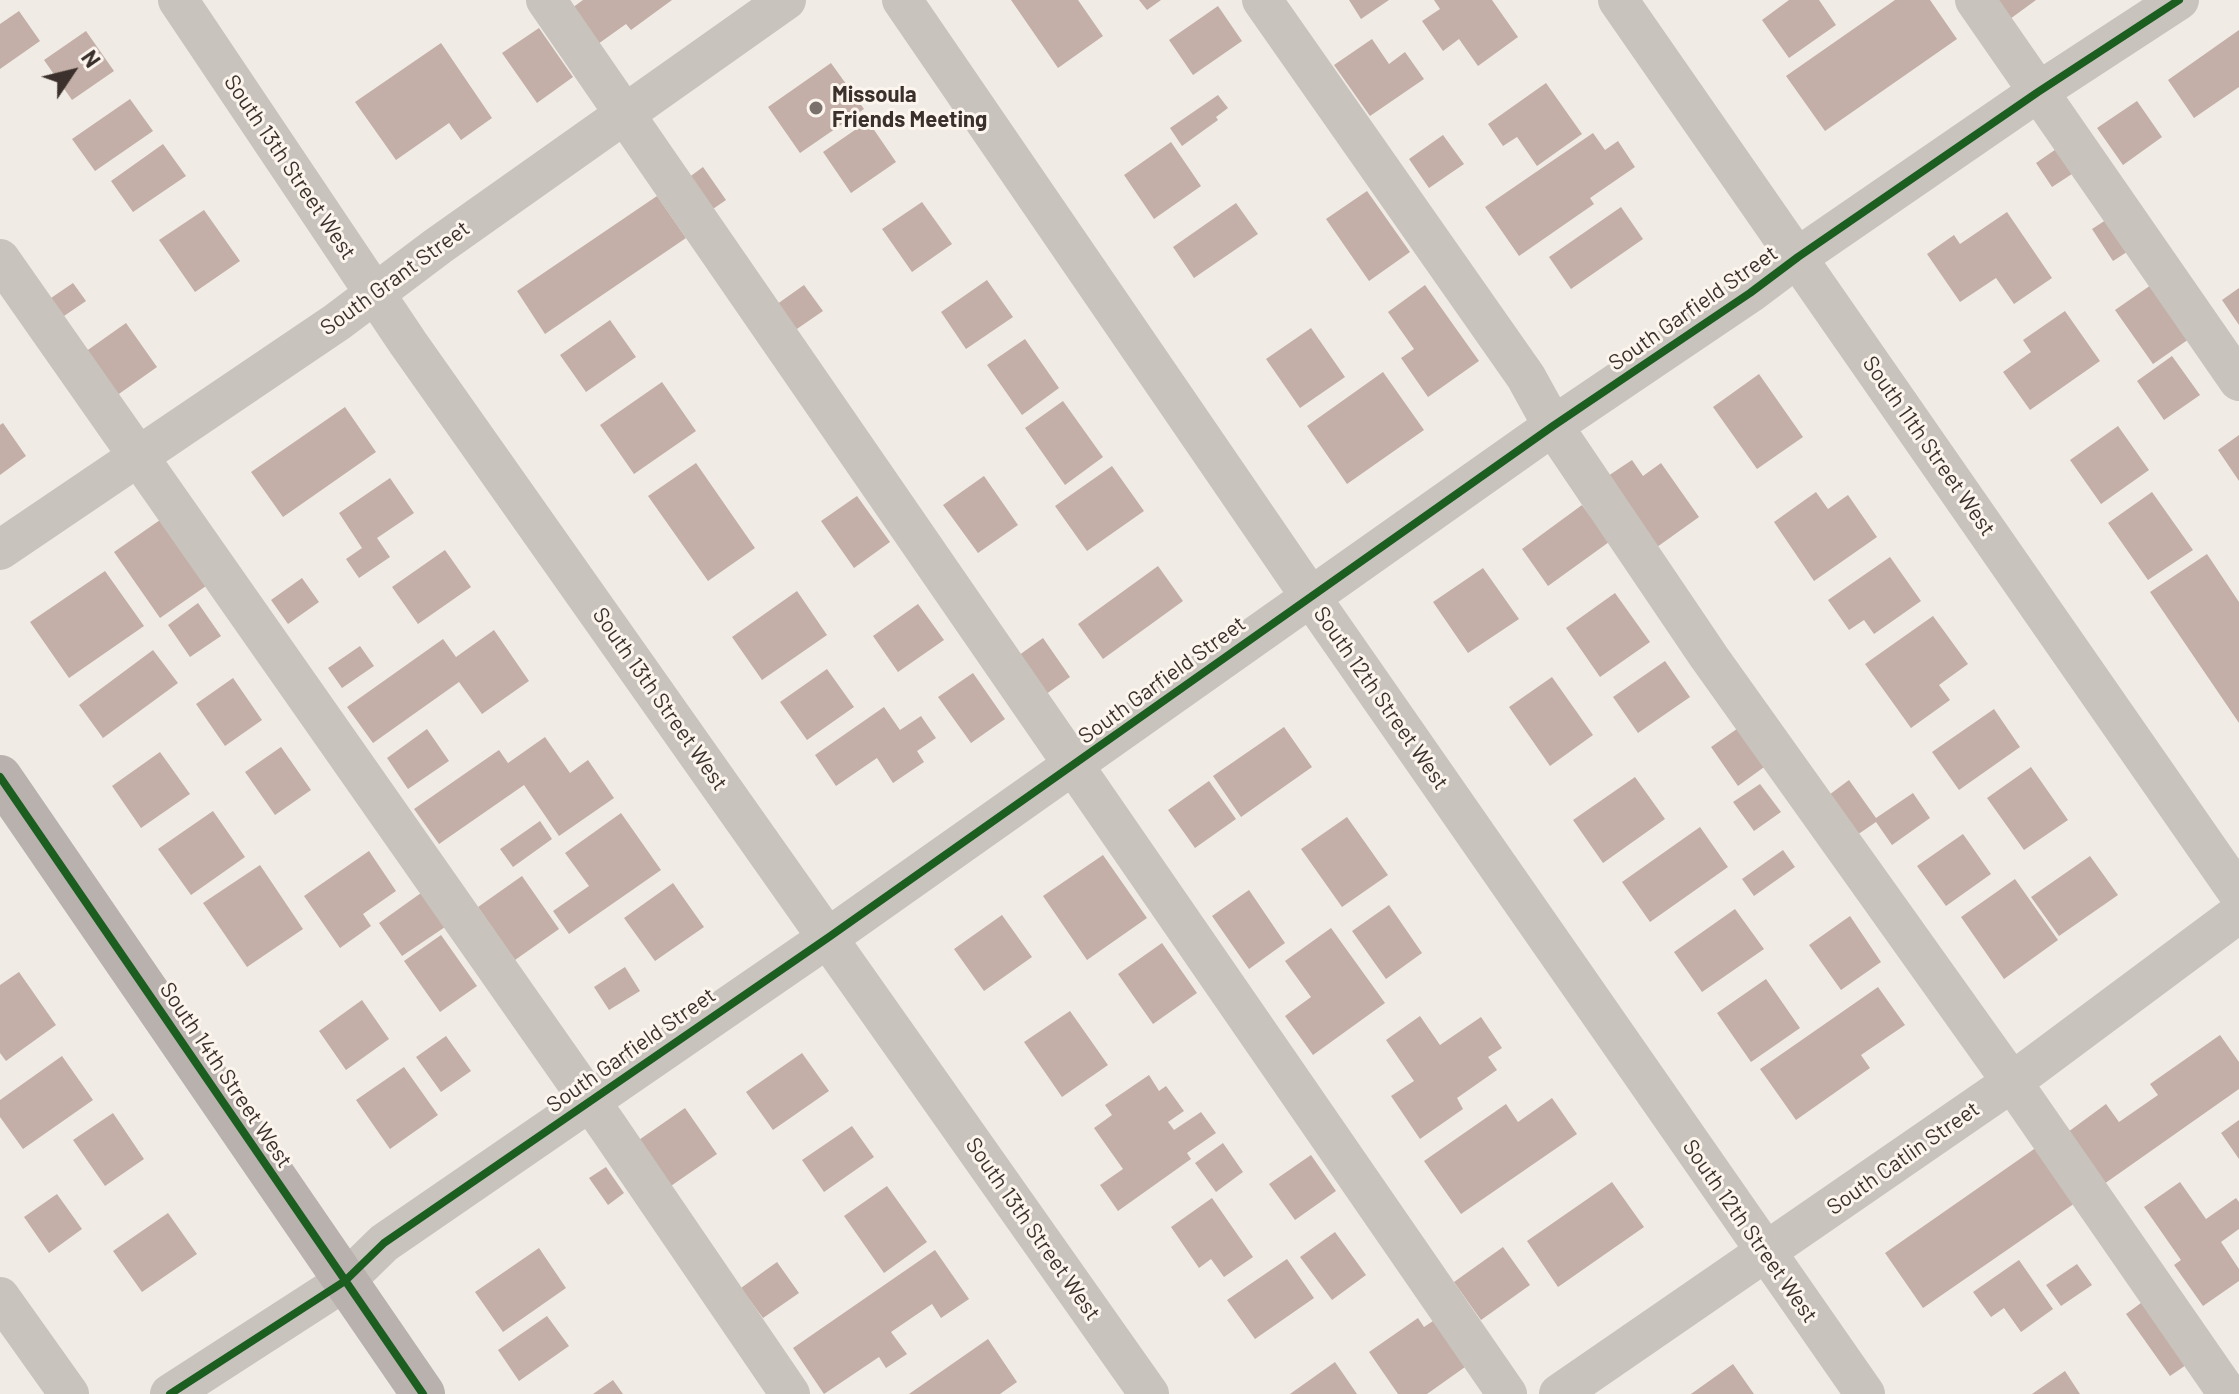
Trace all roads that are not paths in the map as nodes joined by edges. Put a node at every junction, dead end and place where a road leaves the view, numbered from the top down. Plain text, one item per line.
1 (178, 0) edge
2 (546, 0) edge
3 (786, 0) edge
4 (902, 0) edge
5 (1262, 0) edge
6 (1618, 0) edge
7 (1975, 0) edge
8 (2179, 0) edge
9 (2038, 92) junction
10 (627, 114) junction
11 (1798, 257) junction
12 (0, 259) edge
13 (377, 294) junction
14 (2239, 381) edge
15 (1553, 426) junction
16 (137, 457) junction
17 (0, 550) edge
18 (1310, 596) junction
19 (1073, 765) junction
20 (0, 777) edge
21 (2239, 894) edge
22 (2239, 913) edge
23 (829, 937) junction
24 (2012, 1082) junction
25 (590, 1101) junction
26 (1765, 1254) junction
27 (345, 1281) junction
28 (0, 1297) edge
29 (69, 1394) edge
30 (170, 1394) edge
31 (423, 1394) edge
32 (790, 1394) edge
33 (1149, 1394) edge
34 (1507, 1394) edge
35 (1559, 1394) edge
36 (1865, 1394) edge
37 (2228, 1394) edge

1 - 13 street, South 13th Street West
2 - 10 street
3 - 10 street, South Grant Street
4 - 18 street, South 12th Street West
5 - 15 street
6 - 11 street, South 11th Street West
7 - 9 street
8 - 9 street, South Garfield Street
9 - 11 street, South Garfield Street
9 - 14 street
10 - 13 street, South Grant Street
10 - 19 street
11 - 15 street, South Garfield Street
11 - 21 street, South 11th Street West
12 - 16 street
13 - 16 street, South Grant Street
13 - 23 street, South 13th Street West
15 - 18 street, South Garfield Street
15 - 24 street
16 - 17 street, South Grant Street
16 - 25 street
18 - 19 street, South Garfield Street
18 - 26 street, South 12th Street West
19 - 23 street, South Garfield Street
19 - 34 street
20 - 27 main road, South 14th Street West
22 - 24 street, South Catlin Street
23 - 25 street, South Garfield Street
23 - 33 street, South 13th Street West
24 - 26 street, South Catlin Street
24 - 37 street
25 - 27 street, South Garfield Street
25 - 32 street
26 - 35 street, South Catlin Street
26 - 36 street, South 12th Street West
27 - 30 street, South Garfield Street
27 - 31 main road, South 14th Street West
28 - 29 street

